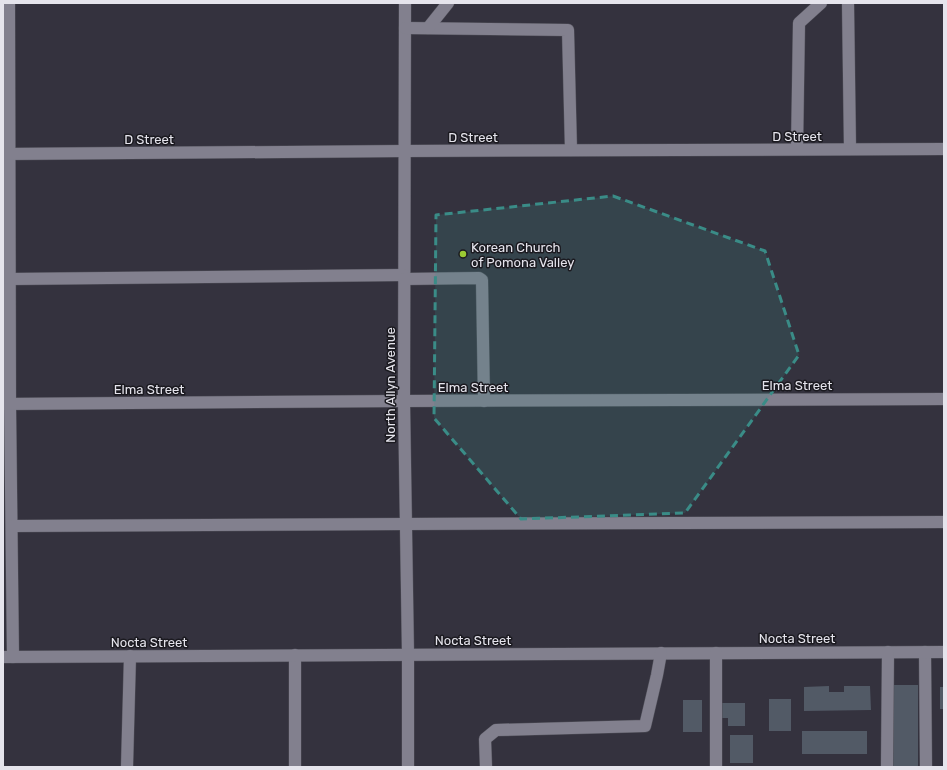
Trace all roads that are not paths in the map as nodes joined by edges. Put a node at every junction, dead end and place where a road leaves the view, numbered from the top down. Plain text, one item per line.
1 (9, 3) edge
2 (405, 3) edge
3 (448, 3) edge
4 (821, 3) edge
5 (848, 3) edge
6 (405, 28) junction
7 (428, 28) junction
8 (944, 149) edge
9 (572, 150) junction
10 (797, 150) junction
11 (850, 150) junction
12 (405, 151) junction
13 (6, 154) edge
14 (404, 277) junction
15 (10, 279) junction
16 (6, 295) edge
17 (944, 399) edge
18 (404, 401) junction
19 (484, 401) junction
20 (7, 404) edge
21 (7, 508) edge
22 (944, 522) edge
23 (406, 524) junction
24 (12, 526) junction
25 (888, 652) junction
26 (925, 652) junction
27 (944, 652) edge
28 (661, 653) junction
29 (716, 653) junction
30 (408, 654) junction
31 (295, 655) junction
32 (130, 656) junction
33 (8, 657) edge
34 (127, 767) edge
35 (295, 767) edge
36 (408, 767) edge
37 (486, 767) edge
38 (716, 767) edge
39 (887, 767) edge
40 (926, 767) edge

1 - 13 street
2 - 6 street, North Allyn Avenue
3 - 7 street
4 - 10 street
5 - 11 street
6 - 7 street
6 - 12 street, North Allyn Avenue
7 - 9 street
8 - 11 street, D Street
9 - 10 street, D Street
9 - 12 street, D Street
10 - 11 street, D Street
12 - 13 street, D Street
12 - 14 street, North Allyn Avenue
13 - 15 street
14 - 15 street
14 - 18 street, North Allyn Avenue
14 - 19 street
15 - 16 street
16 - 20 street
17 - 19 street, Elma Street
18 - 19 street, Elma Street
18 - 20 street, Elma Street
18 - 23 street, North Allyn Avenue
20 - 21 street
21 - 24 street
22 - 23 street
23 - 24 street
23 - 30 street, North Allyn Avenue
24 - 33 street
25 - 26 street, Nocta Street
25 - 29 street, Nocta Street
25 - 39 street
26 - 27 street, Nocta Street
26 - 40 street
28 - 29 street, Nocta Street
28 - 30 street, Nocta Street
28 - 37 street
29 - 38 street
30 - 31 street, Nocta Street
30 - 36 street, North Allyn Avenue
31 - 32 street, Nocta Street
31 - 35 street
32 - 33 street, Nocta Street
32 - 34 street

